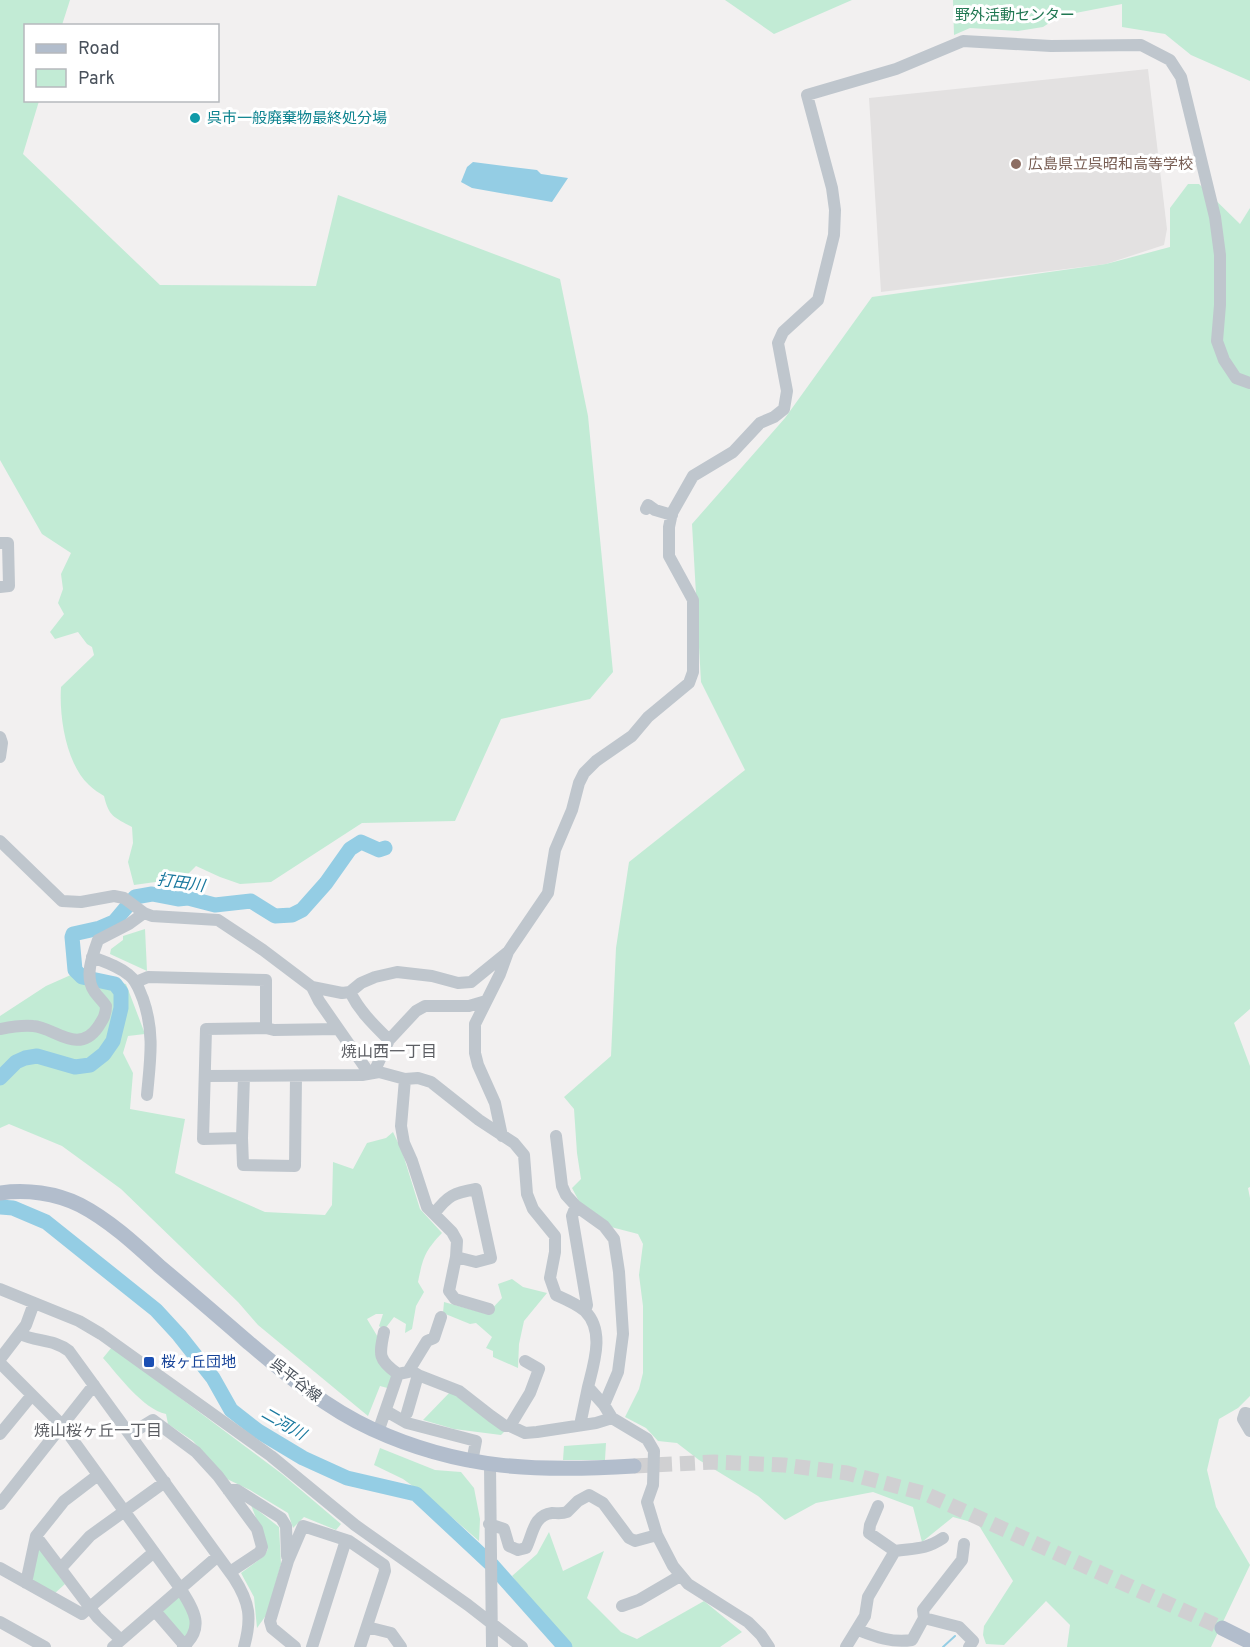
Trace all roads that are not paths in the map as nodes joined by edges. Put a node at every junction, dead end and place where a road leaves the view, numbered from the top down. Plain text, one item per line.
1 (1250, 383) edge
2 (646, 509) dead end
3 (672, 515) junction
4 (0, 543) edge
5 (0, 587) edge
6 (0, 737) edge
7 (0, 757) edge
8 (0, 841) edge
9 (136, 906) junction
10 (508, 952) junction
11 (92, 957) junction
12 (136, 982) junction
13 (312, 987) junction
14 (350, 992) junction
15 (486, 1001) junction
16 (266, 1028) junction
17 (0, 1029) edge
18 (338, 1029) junction
19 (389, 1040) junction
20 (372, 1072) junction
21 (205, 1076) junction
22 (244, 1076) junction
23 (296, 1076) junction
24 (405, 1079) junction
25 (147, 1095) dead end
26 (502, 1136) junction
27 (556, 1136) dead end
28 (243, 1138) junction
29 (0, 1193) edge
30 (576, 1206) junction
31 (434, 1214) junction
32 (456, 1257) junction
33 (0, 1289) edge
34 (33, 1303) junction
35 (489, 1309) dead end
36 (585, 1311) junction
37 (441, 1317) dead end
38 (384, 1332) dead end
39 (20, 1334) junction
40 (0, 1361) edge
41 (525, 1361) dead end
42 (408, 1373) junction
43 (94, 1385) junction
44 (588, 1387) junction
45 (32, 1395) junction
46 (604, 1405) junction
47 (386, 1411) junction
48 (407, 1413) dead end
49 (1250, 1414) edge
50 (612, 1418) junction
51 (62, 1425) junction
52 (580, 1425) junction
53 (510, 1426) junction
54 (1250, 1431) edge
55 (378, 1432) junction
56 (0, 1434) edge
57 (130, 1434) junction
58 (472, 1462) junction
59 (490, 1465) junction
60 (634, 1466) tunnel mouth
61 (98, 1475) junction
62 (165, 1482) junction
63 (228, 1490) junction
64 (0, 1503) edge
65 (878, 1506) dead end
66 (124, 1511) junction
67 (489, 1524) junction
68 (657, 1534) junction
69 (36, 1536) junction
70 (943, 1538) dead end
71 (346, 1540) junction
72 (964, 1544) dead end
73 (895, 1551) junction
74 (154, 1552) junction
75 (218, 1556) junction
76 (288, 1561) junction
77 (0, 1568) edge
78 (61, 1568) junction
79 (230, 1572) junction
80 (680, 1576) junction
81 (26, 1583) junction
82 (180, 1588) junction
83 (622, 1606) dead end
84 (90, 1608) junction
85 (155, 1611) junction
86 (924, 1617) junction
87 (0, 1622) edge
88 (492, 1623) junction
89 (367, 1627) junction
90 (1222, 1628) tunnel mouth
91 (858, 1630) junction
92 (1250, 1642) edge
93 (117, 1643) edge
94 (37, 1645) edge
95 (184, 1647) edge
96 (244, 1647) edge
97 (296, 1647) edge
98 (312, 1647) edge
99 (360, 1647) edge
100 (401, 1647) edge
101 (492, 1647) edge
102 (522, 1647) edge
103 (768, 1647) edge
104 (846, 1647) edge
105 (969, 1647) edge

1 - 3 street
2 - 3 street
3 - 10 street
4 - 5 street
6 - 7 street
8 - 9 street
9 - 11 street
9 - 13 street
10 - 14 street
10 - 15 street
11 - 12 street
11 - 17 street
12 - 16 street
12 - 25 street
13 - 14 street
13 - 18 street
14 - 19 street
15 - 19 street
15 - 26 street
16 - 18 street
16 - 21 street
18 - 20 street
19 - 20 street
20 - 23 street
20 - 24 street
21 - 22 street
21 - 28 street
22 - 23 street
22 - 28 street
23 - 28 street
24 - 26 street
24 - 31 street
26 - 36 street
27 - 30 street
29 - 55 main road, 呉平谷線
30 - 36 street
30 - 46 street
31 - 32 street
31 - 32 street
32 - 35 street
33 - 34 street
34 - 39 street
34 - 88 street
36 - 44 street
37 - 42 street
38 - 42 street
39 - 40 street
39 - 43 street
40 - 45 street
41 - 53 street
42 - 47 street
42 - 48 street
42 - 53 street
43 - 51 street
43 - 57 street
44 - 46 street
44 - 52 street
45 - 51 street
45 - 56 street
46 - 50 street
47 - 55 street
47 - 58 street
49 - 54 street
50 - 52 street
50 - 68 street
51 - 61 street
51 - 64 street
52 - 53 street
55 - 58 main road, 呉平谷線
57 - 62 street
57 - 63 street
58 - 59 main road, 呉平谷線
59 - 60 main road, 呉平谷線
59 - 67 street
61 - 66 street
61 - 69 street
62 - 66 street
62 - 75 street
63 - 76 street
63 - 79 street
65 - 73 street
66 - 74 street
66 - 78 street
67 - 68 street
67 - 88 street
68 - 80 street
69 - 78 street
69 - 81 street
70 - 73 street
71 - 76 street
71 - 89 street
71 - 98 street
72 - 86 street
73 - 91 street
74 - 82 street
74 - 84 street
75 - 79 street
75 - 82 street
76 - 97 street
77 - 81 street
78 - 84 street
79 - 96 street
80 - 83 street
80 - 103 street
81 - 84 street
82 - 85 street
82 - 95 street
84 - 93 street
85 - 93 street
85 - 95 street
86 - 91 street
86 - 105 street
87 - 94 street
88 - 101 street
88 - 102 street
89 - 99 street
89 - 100 street
90 - 92 main road
91 - 104 street

